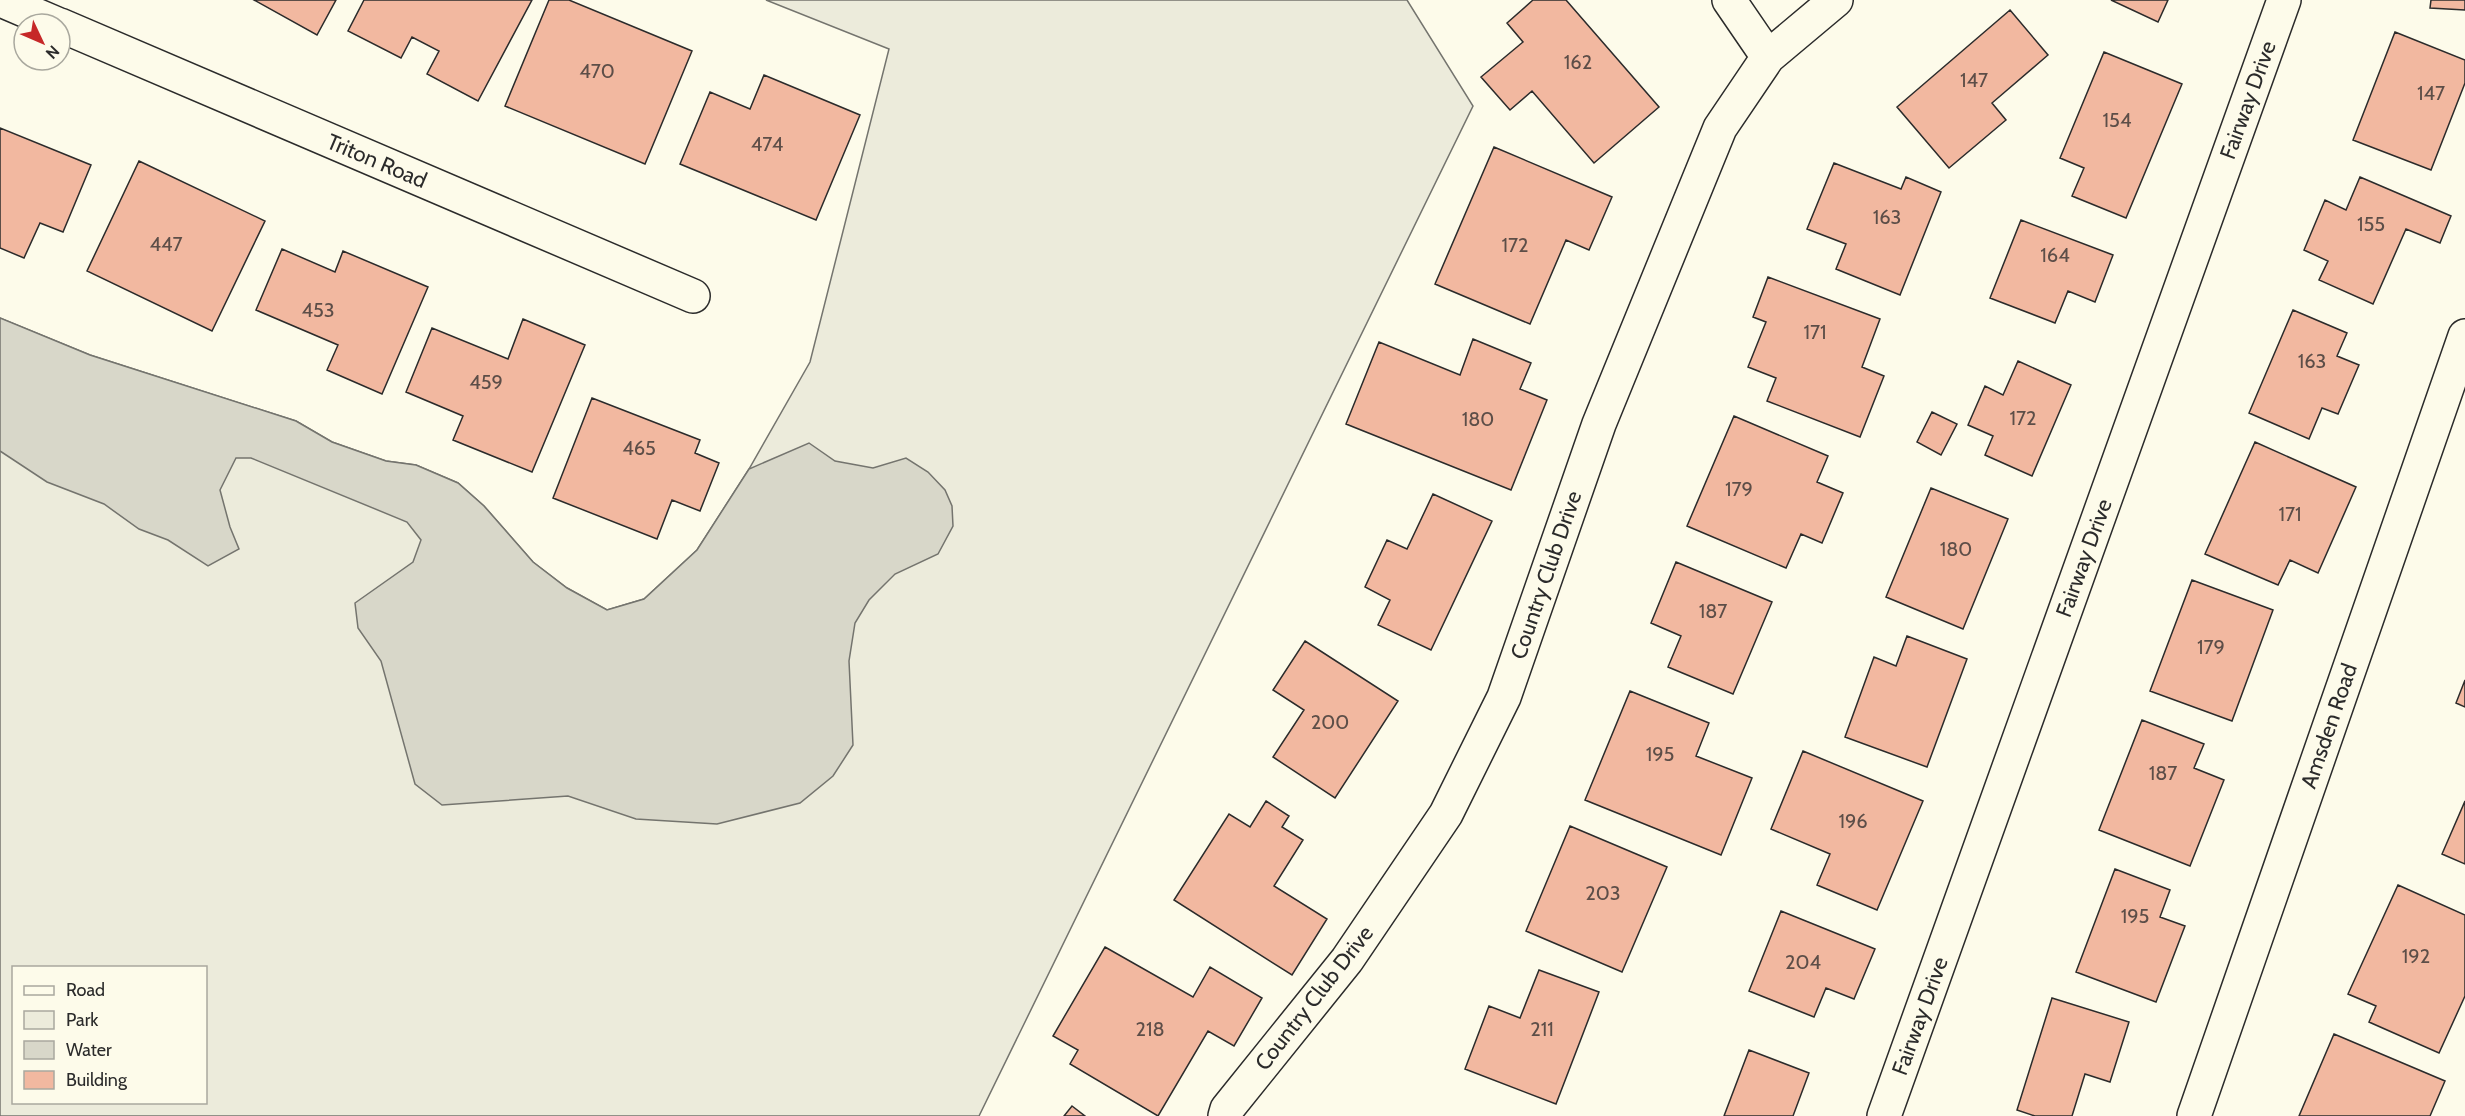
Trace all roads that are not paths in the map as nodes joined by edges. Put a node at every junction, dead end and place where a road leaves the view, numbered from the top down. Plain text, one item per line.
1 (1, 0) edge
2 (1729, 0) edge
3 (1836, 0) edge
4 (2284, 0) edge
5 (28, 12) edge
6 (72, 31) edge
7 (1768, 57) junction
8 (693, 296) dead end
9 (2465, 336) edge
10 (1226, 1116) edge
11 (1884, 1116) edge
12 (2194, 1116) edge

1 - 5 street, Triton Road
2 - 7 street
3 - 7 street, Country Club Drive
4 - 11 street, Fairway Drive
6 - 8 street, Triton Road
7 - 10 street, Country Club Drive
9 - 12 street, Amsden Road

